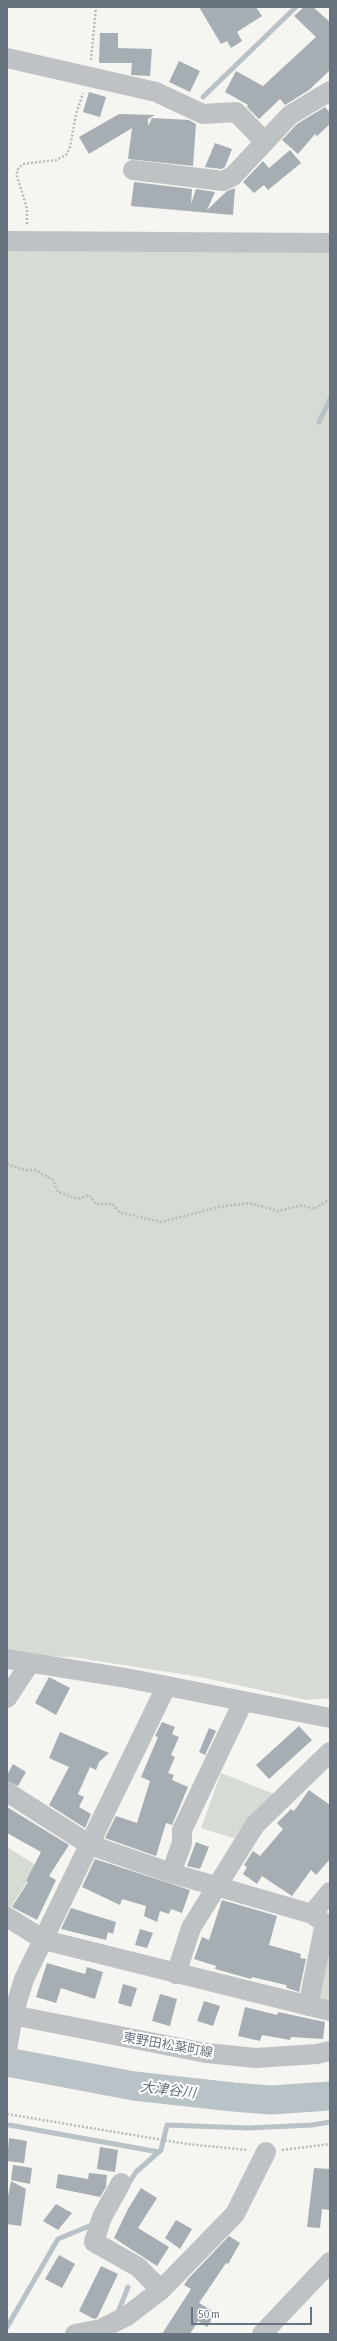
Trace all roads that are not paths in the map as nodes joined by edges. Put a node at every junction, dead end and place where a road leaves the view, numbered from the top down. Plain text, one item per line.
1 (7, 58) edge
2 (330, 91) edge
3 (265, 142) junction
4 (133, 170) dead end
5 (7, 241) edge
6 (330, 243) edge
7 (7, 1659) edge
8 (30, 1663) junction
9 (166, 1687) junction
10 (7, 1698) edge
11 (244, 1702) junction
12 (330, 1718) edge
13 (330, 1752) edge
14 (7, 1792) edge
15 (90, 1845) junction
16 (171, 1873) junction
17 (215, 1887) junction
18 (330, 1892) edge
19 (7, 1917) edge
20 (322, 1921) edge
21 (44, 1940) junction
22 (176, 1974) junction
23 (308, 2006) junction
24 (330, 2011) edge
25 (11, 2016) edge
26 (7, 2050) edge
27 (330, 2051) edge
28 (266, 2152) road end
29 (121, 2183) dead end
30 (328, 2267) edge
31 (161, 2290) junction
32 (75, 2334) edge
33 (262, 2334) edge

1 - 3 street
2 - 3 street
3 - 4 street
5 - 6 street
7 - 8 street
8 - 9 street
8 - 10 street
9 - 11 street
9 - 15 street
11 - 12 street
11 - 16 street
13 - 17 street
14 - 15 street
15 - 16 street
15 - 21 street
16 - 17 street
17 - 20 street
17 - 22 street
18 - 20 street
19 - 21 street
20 - 23 street
21 - 22 street
21 - 25 street
22 - 23 street
23 - 24 street
25 - 26 street
25 - 27 street, 東野田松葉町線
28 - 31 street
29 - 31 street
30 - 33 street
31 - 32 street

